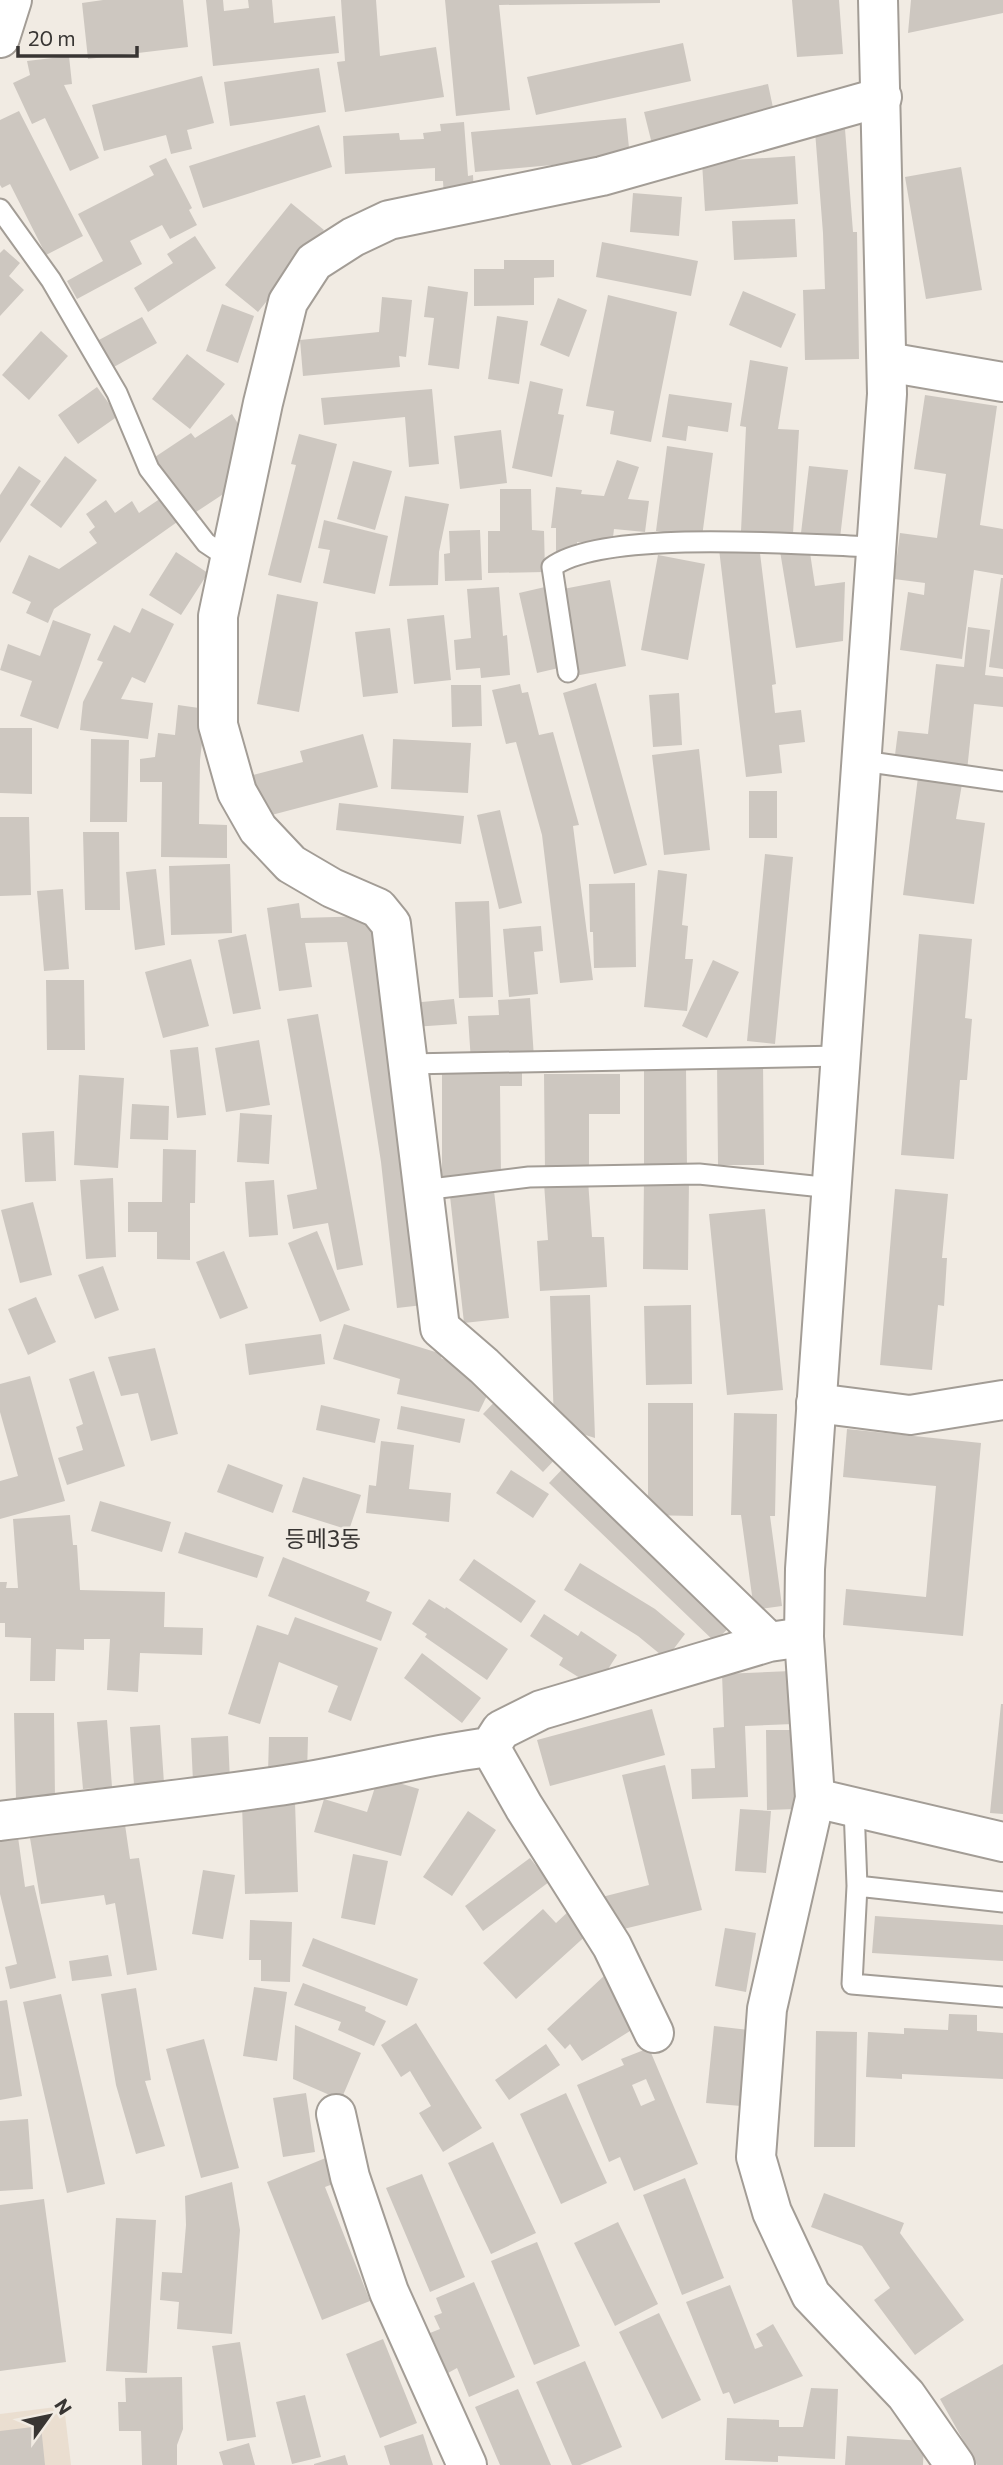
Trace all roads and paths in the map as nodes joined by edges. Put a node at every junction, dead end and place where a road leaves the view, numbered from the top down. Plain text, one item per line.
1 (12, 0) edge
2 (878, 0) edge
3 (0, 38) edge
4 (882, 97) junction
5 (0, 209) edge
6 (887, 362) junction
7 (1003, 382) edge
8 (877, 547) junction
9 (230, 559) junction
10 (568, 671) dead end
11 (863, 761) junction
12 (1003, 781) edge
13 (841, 1056) junction
14 (408, 1064) junction
15 (832, 1188) junction
16 (423, 1190) junction
17 (1003, 1400) edge
18 (817, 1403) junction
19 (786, 1639) junction
20 (490, 1747) junction
21 (815, 1798) junction
22 (854, 1807) junction
23 (0, 1821) edge
24 (1003, 1842) edge
25 (858, 1886) junction
26 (1003, 1902) edge
27 (1003, 1997) edge
28 (654, 2033) dead end
29 (336, 2113) dead end
30 (467, 2465) edge
31 (955, 2465) edge

1 - 3 street
2 - 4 street
4 - 6 street
4 - 9 street
5 - 9 lane
6 - 7 street
6 - 8 street
8 - 10 lane
8 - 11 street
9 - 14 street
11 - 12 lane
11 - 13 street
13 - 14 lane
13 - 15 street
14 - 16 street
15 - 16 lane
15 - 18 street
16 - 19 street
17 - 18 street
18 - 19 street
19 - 20 street
19 - 21 street
20 - 23 street
20 - 28 street
21 - 22 street
21 - 31 street
22 - 24 street
22 - 25 lane
25 - 26 lane
25 - 27 lane
29 - 30 street

